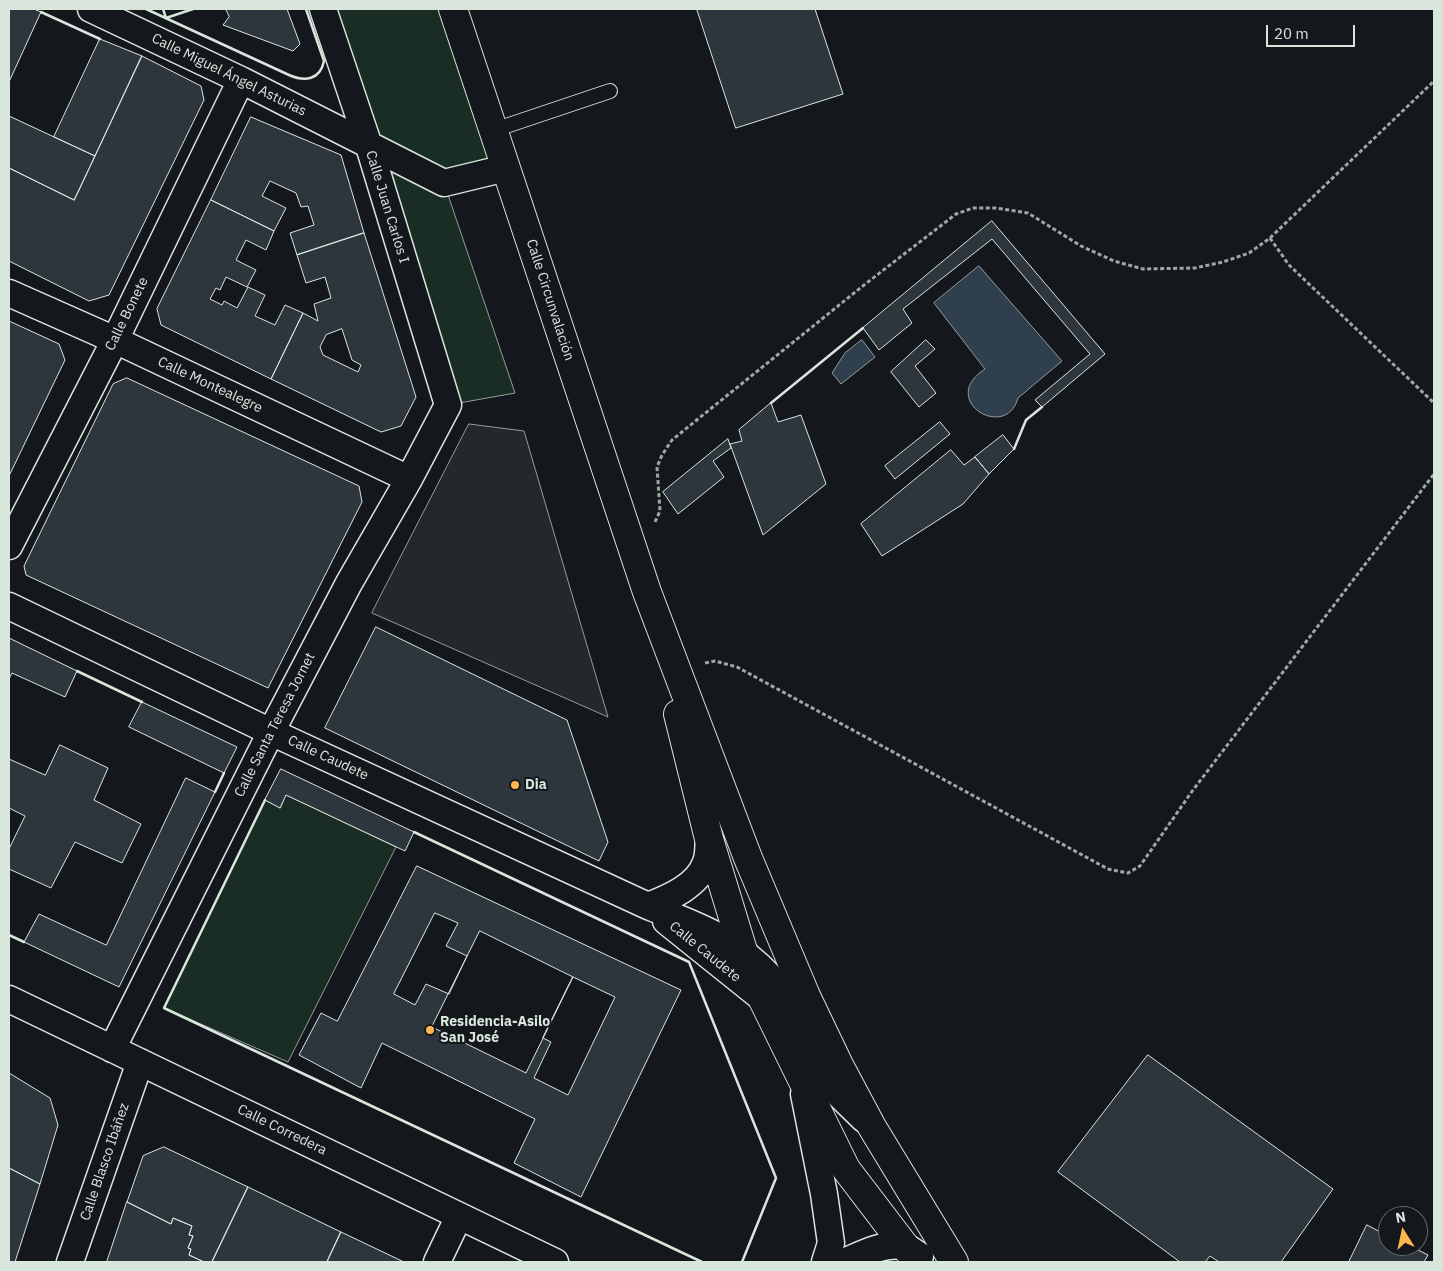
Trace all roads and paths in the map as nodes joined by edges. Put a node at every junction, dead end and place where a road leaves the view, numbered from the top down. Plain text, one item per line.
1 (91, 9) edge
2 (323, 9) edge
3 (453, 9) edge
4 (241, 80) junction
5 (1434, 81) edge
6 (610, 91) dead end
7 (494, 130) junction
8 (368, 143) junction
9 (506, 168) junction
10 (1270, 238) junction
11 (9, 292) edge
12 (115, 340) junction
13 (1434, 403) edge
14 (448, 405) joint
15 (1434, 474) edge
16 (409, 479) junction
17 (629, 538) junction
18 (9, 546) edge
19 (647, 592) junction
20 (9, 606) edge
21 (677, 672) junction
22 (271, 732) junction
23 (710, 839) junction
24 (648, 906) junction
25 (744, 954) junction
26 (762, 998) junction
27 (9, 999) edge
28 (112, 1049) junction
29 (140, 1062) junction
30 (800, 1078) junction
31 (872, 1127) junction
32 (459, 1216) junction
33 (911, 1254) edge
34 (70, 1262) edge
35 (437, 1262) edge
36 (555, 1262) edge
37 (825, 1262) edge
38 (844, 1262) edge
39 (929, 1262) edge
40 (954, 1262) edge

1 - 4 street, Calle Miguel Ángel Asturias
2 - 8 street, Calle Juan Carlos I
3 - 7 main road, Calle Circunvalación
4 - 8 street, Calle Miguel Ángel Asturias
4 - 12 street, Calle Bonete
5 - 10 path
6 - 7 lane
7 - 9 main road, Calle Circunvalación
8 - 9 street, Calle Miguel Ángel Asturias
8 - 14 street, Calle Juan Carlos I
9 - 17 main road, Calle Circunvalación
10 - 13 path
10 - 17 path
11 - 12 street, Calle Montealegre
12 - 16 street, Calle Montealegre
12 - 18 street, Calle Bonete
14 - 16 street, Calle Santa Teresa Jornet
15 - 21 path
16 - 22 street, Calle Santa Teresa Jornet
17 - 19 main road, Calle Circunvalación
19 - 21 main road
19 - 23 main road
20 - 22 street, Calle Caudete
21 - 31 main road
22 - 24 street, Calle Caudete
22 - 28 street, Calle Santa Teresa Jornet
23 - 24 street
23 - 25 main road
24 - 25 street, Calle Caudete
24 - 26 street, Calle Caudete
25 - 26 main road
25 - 31 street, Calle Caudete
26 - 30 main road
27 - 28 street, Calle Corredera
28 - 29 street, Calle Corredera
29 - 32 street, Calle Corredera
29 - 34 street, Calle Blasco Ibáñez
30 - 33 main road
30 - 37 street
31 - 40 main road
32 - 35 street
32 - 36 street, Calle Corredera
33 - 38 street
33 - 39 street

